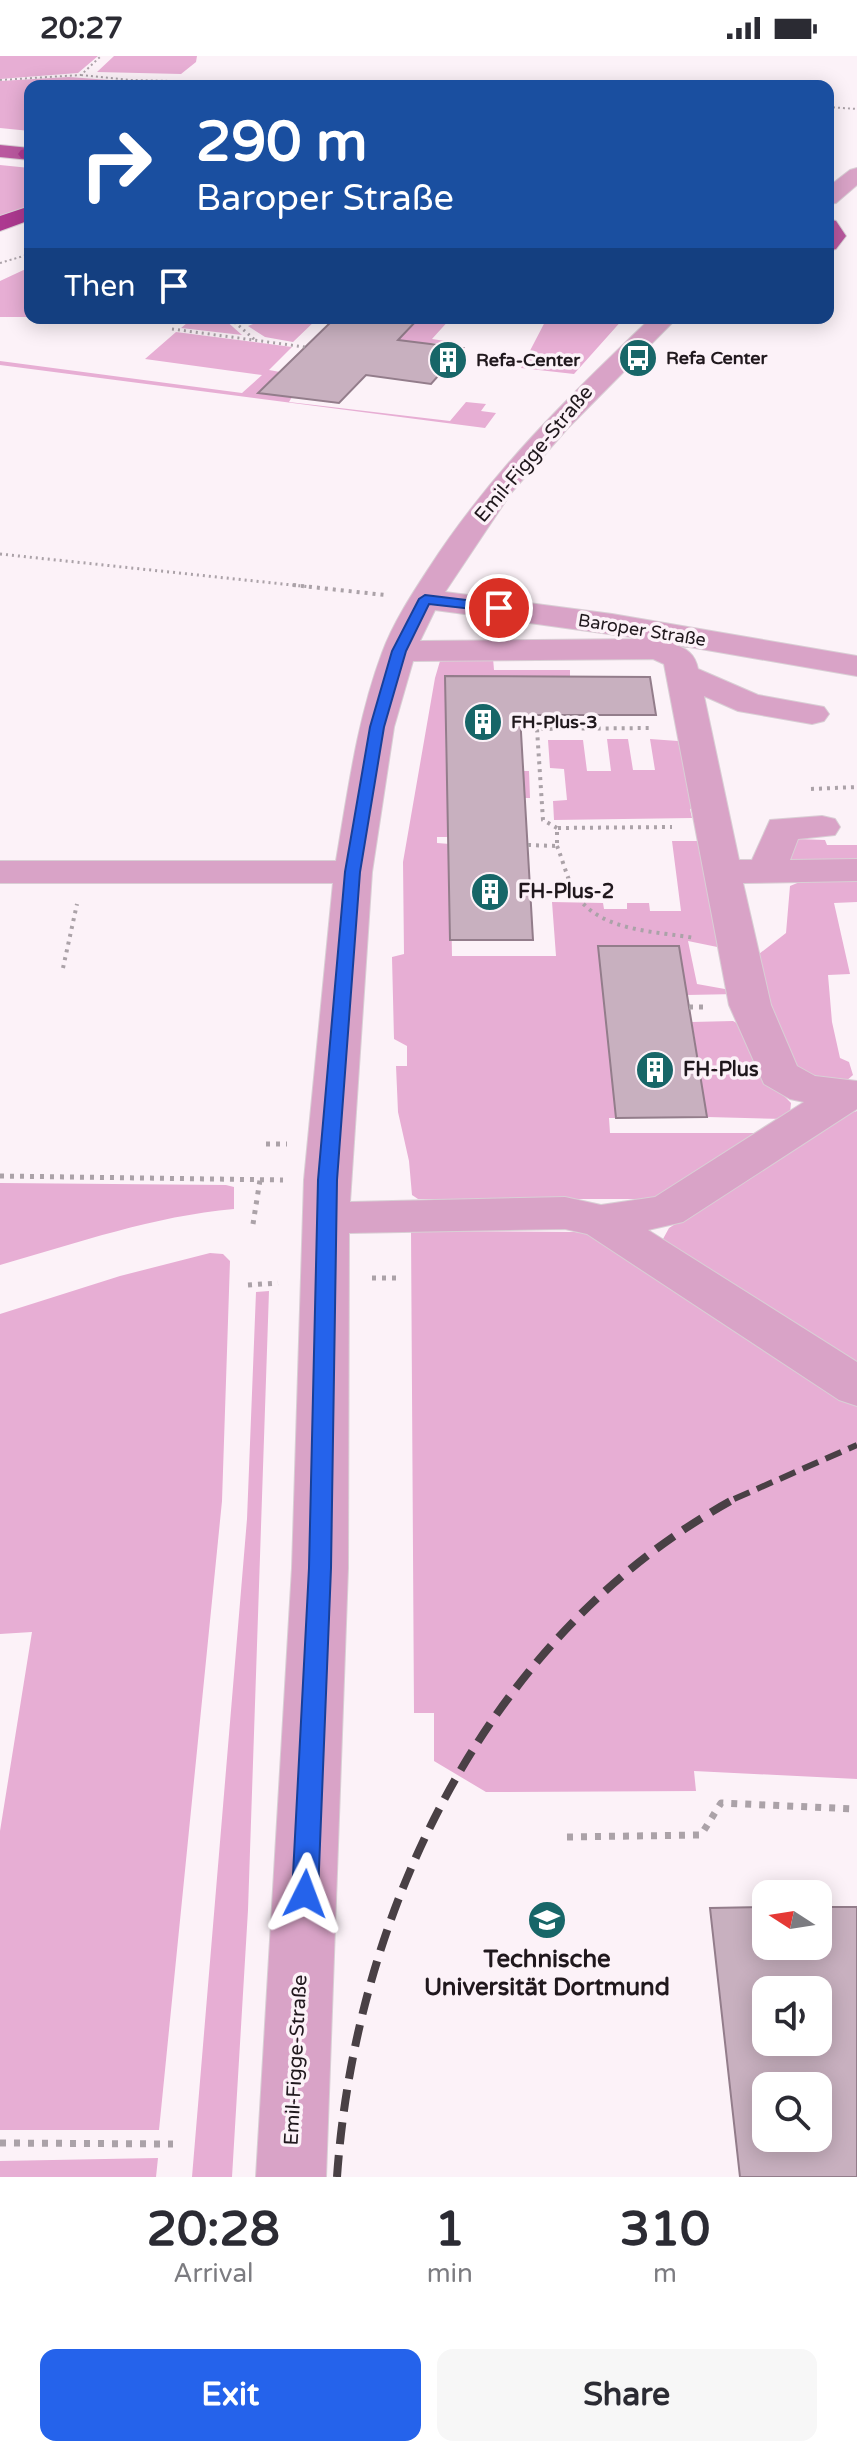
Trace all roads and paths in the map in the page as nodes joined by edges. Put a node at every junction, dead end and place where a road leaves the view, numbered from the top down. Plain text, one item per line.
1 (101, 56) edge
2 (81, 75) junction
3 (0, 80) edge
4 (131, 80) edge
5 (834, 107) edge
6 (857, 109) edge
7 (0, 141) edge
8 (24, 149) edge
9 (0, 151) edge
10 (24, 151) edge
11 (857, 174) edge
12 (834, 185) edge
13 (834, 193) edge
14 (24, 215) edge
15 (0, 224) edge
16 (24, 230) edge
17 (0, 239) edge
18 (24, 256) edge
19 (0, 263) edge
20 (239, 324) edge
21 (658, 324) edge
22 (172, 329) dead end
23 (255, 340) junction
24 (305, 347) dead end
25 (0, 554) edge
26 (425, 599) junction
27 (399, 651) junction
28 (857, 666) edge
29 (683, 675) junction
30 (812, 714) dead end
31 (694, 728) junction
32 (713, 827) junction
33 (822, 827) dead end
34 (557, 828) junction
35 (783, 828) junction
36 (528, 845) dead end
37 (557, 846) junction
38 (857, 870) edge
39 (767, 871) junction
40 (0, 872) edge
41 (84, 872) junction
42 (353, 872) junction
43 (722, 872) junction
44 (736, 942) junction
45 (63, 968) dead end
46 (851, 1096) edge
47 (0, 1176) edge
48 (327, 1218) junction
49 (601, 1221) junction
50 (253, 1224) dead end
51 (369, 1278) dead end
52 (399, 1278) dead end
53 (270, 1284) dead end
54 (248, 1285) dead end
55 (857, 1387) edge
56 (857, 1809) edge
57 (567, 1837) dead end
58 (0, 2143) edge
59 (173, 2144) dead end
60 (291, 2177) edge

1 - 2 path
2 - 3 path
2 - 4 path
5 - 6 path
7 - 8 main road
9 - 10 main road
11 - 12 street
11 - 13 street
14 - 15 highway
16 - 17 highway
18 - 19 path
20 - 23 path
21 - 26 street, Emil-Figge-Straße
22 - 23 path
23 - 24 path
25 - 26 path
26 - 27 street, Emil-Figge-Straße
26 - 28 street, Baroper Straße
27 - 29 street
27 - 42 street, Emil-Figge-Straße
29 - 30 street
29 - 31 street
31 - 32 street
31 - 34 path
32 - 34 path
32 - 35 street
32 - 43 street
33 - 35 street
34 - 37 path
35 - 39 street
36 - 37 path
37 - 44 path
38 - 39 street
39 - 43 street
40 - 41 street
41 - 42 street
41 - 45 path
42 - 48 street, Emil-Figge-Straße
43 - 44 street
44 - 46 street
46 - 49 street
47 - 50 path
48 - 49 street
48 - 60 street, Emil-Figge-Straße
49 - 55 street
51 - 52 path
53 - 54 path
56 - 57 path
58 - 59 path

